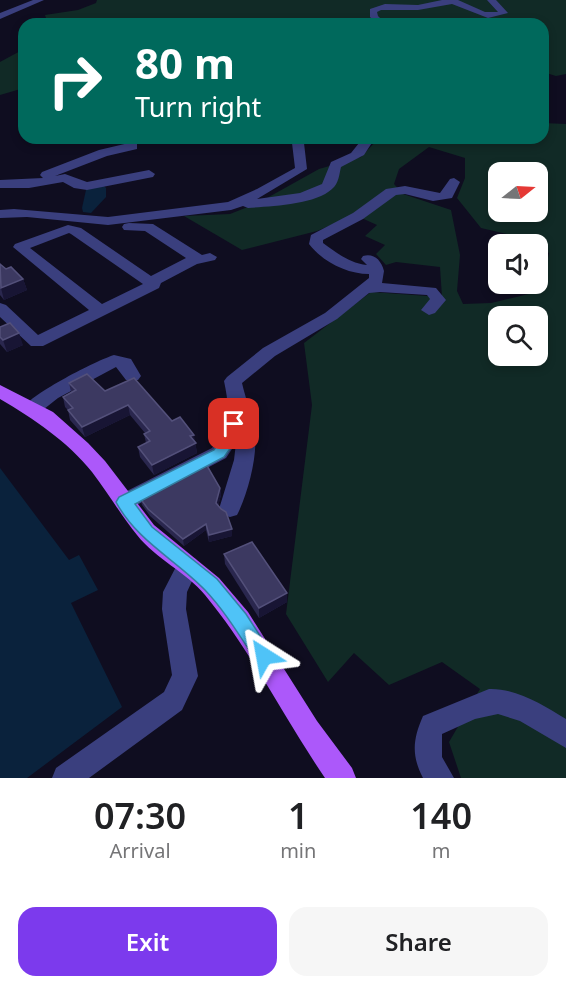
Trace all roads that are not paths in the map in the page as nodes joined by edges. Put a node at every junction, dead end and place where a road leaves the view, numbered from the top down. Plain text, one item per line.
1 (40, 0) edge
2 (491, 0) edge
3 (0, 16) edge
4 (377, 18) edge
5 (298, 144) edge
6 (366, 144) edge
7 (133, 146) dead end
8 (149, 174) dead end
9 (454, 182) dead end
10 (0, 184) edge
11 (25, 184) junction
12 (231, 206) junction
13 (135, 211) dead end
14 (0, 214) edge
15 (77, 225) junction
16 (150, 283) junction
17 (365, 289) junction
18 (0, 308) edge
19 (429, 310) dead end
20 (100, 311) junction
21 (132, 376) edge
22 (0, 391) edge
23 (32, 408) junction
24 (239, 409) junction
25 (124, 502) junction
26 (230, 509) dead end
27 (188, 566) junction
28 (566, 735) edge
29 (66, 778) edge
30 (342, 778) edge
31 (440, 778) edge

1 - 3 street
2 - 4 street
5 - 12 street
6 - 12 street
7 - 11 street
8 - 11 street
9 - 17 street
10 - 11 street
12 - 15 street
13 - 15 street
14 - 15 street
15 - 16 street
15 - 16 street
15 - 20 street
16 - 20 street
17 - 19 street
17 - 24 street
18 - 20 street
21 - 23 street
22 - 23 main road
23 - 25 main road
24 - 25 street
24 - 26 street
25 - 27 main road
27 - 29 street
27 - 30 main road
28 - 31 street

